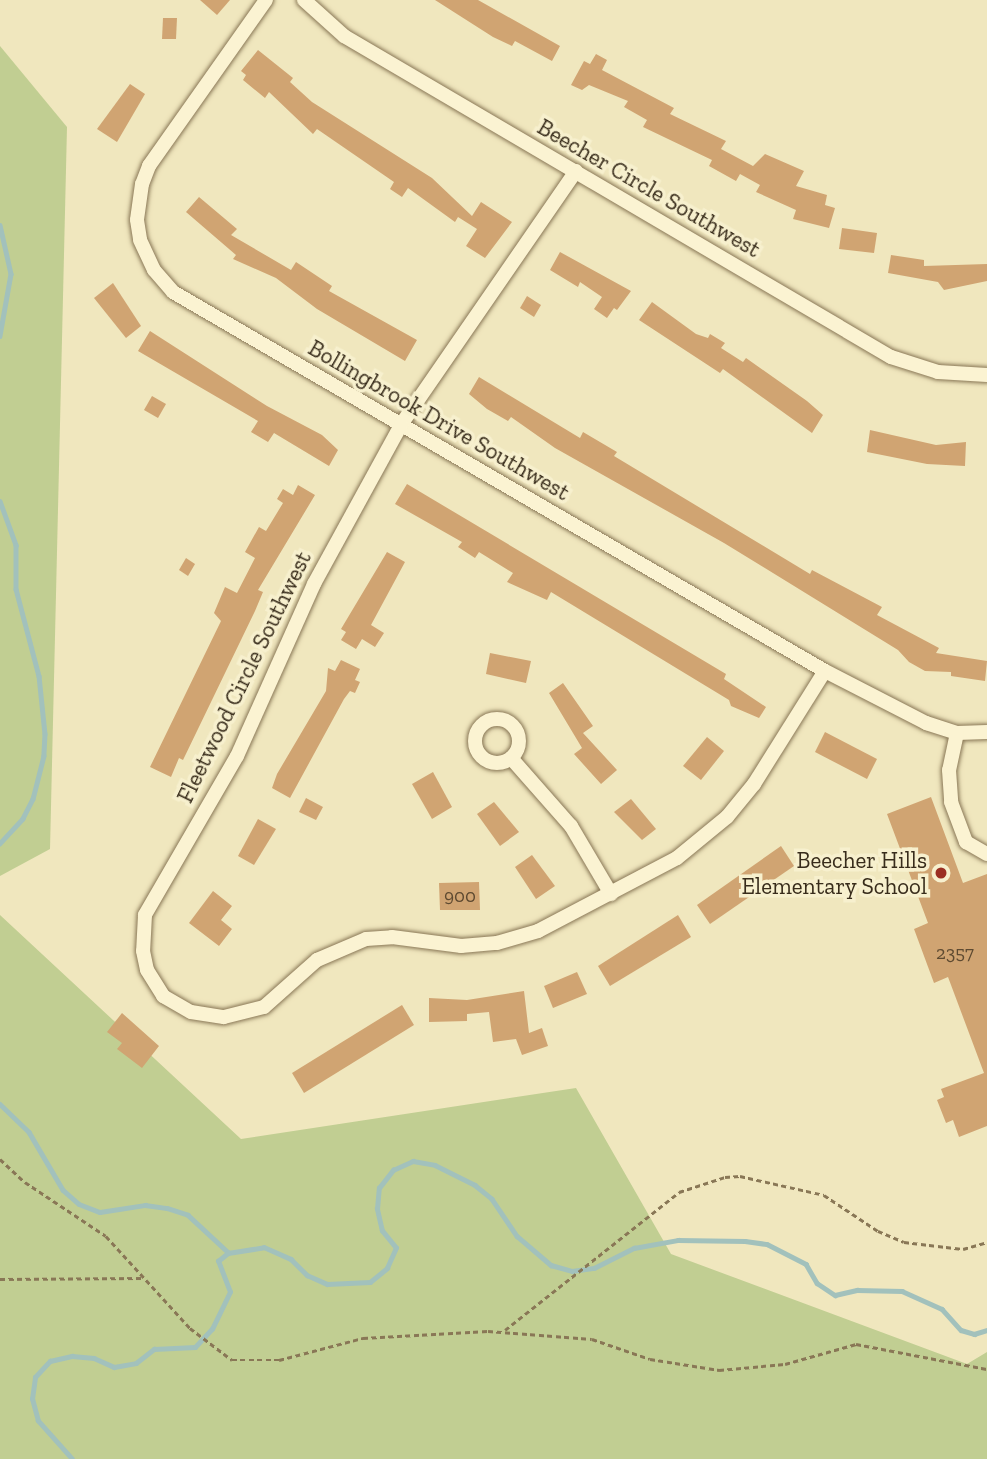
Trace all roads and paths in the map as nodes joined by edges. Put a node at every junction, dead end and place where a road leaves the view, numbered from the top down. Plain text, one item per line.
1 (266, 0) edge
2 (304, 0) edge
3 (576, 171) junction
4 (987, 375) edge
5 (401, 425) junction
6 (825, 671) junction
7 (987, 732) edge
8 (957, 733) junction
9 (511, 758) dead end
10 (987, 854) edge
11 (611, 894) junction
12 (0, 1159) edge
13 (987, 1242) edge
14 (146, 1278) junction
15 (0, 1279) edge
16 (504, 1332) junction
17 (987, 1369) edge

1 - 5 street, Bollingbrook Drive Southwest
2 - 3 street, Beecher Circle Southwest
3 - 4 street, Beecher Circle Southwest
3 - 5 street, Fleetwood Circle Southwest
5 - 6 street, Bollingbrook Drive Southwest
5 - 11 street, Fleetwood Circle Southwest
6 - 8 street, Bollingbrook Drive Southwest
6 - 11 street, Fleetwood Circle Southwest
7 - 8 street, Bollingbrook Drive Southwest
8 - 10 street
9 - 11 street
12 - 14 path
13 - 16 path
14 - 15 path
14 - 16 path
16 - 17 path

